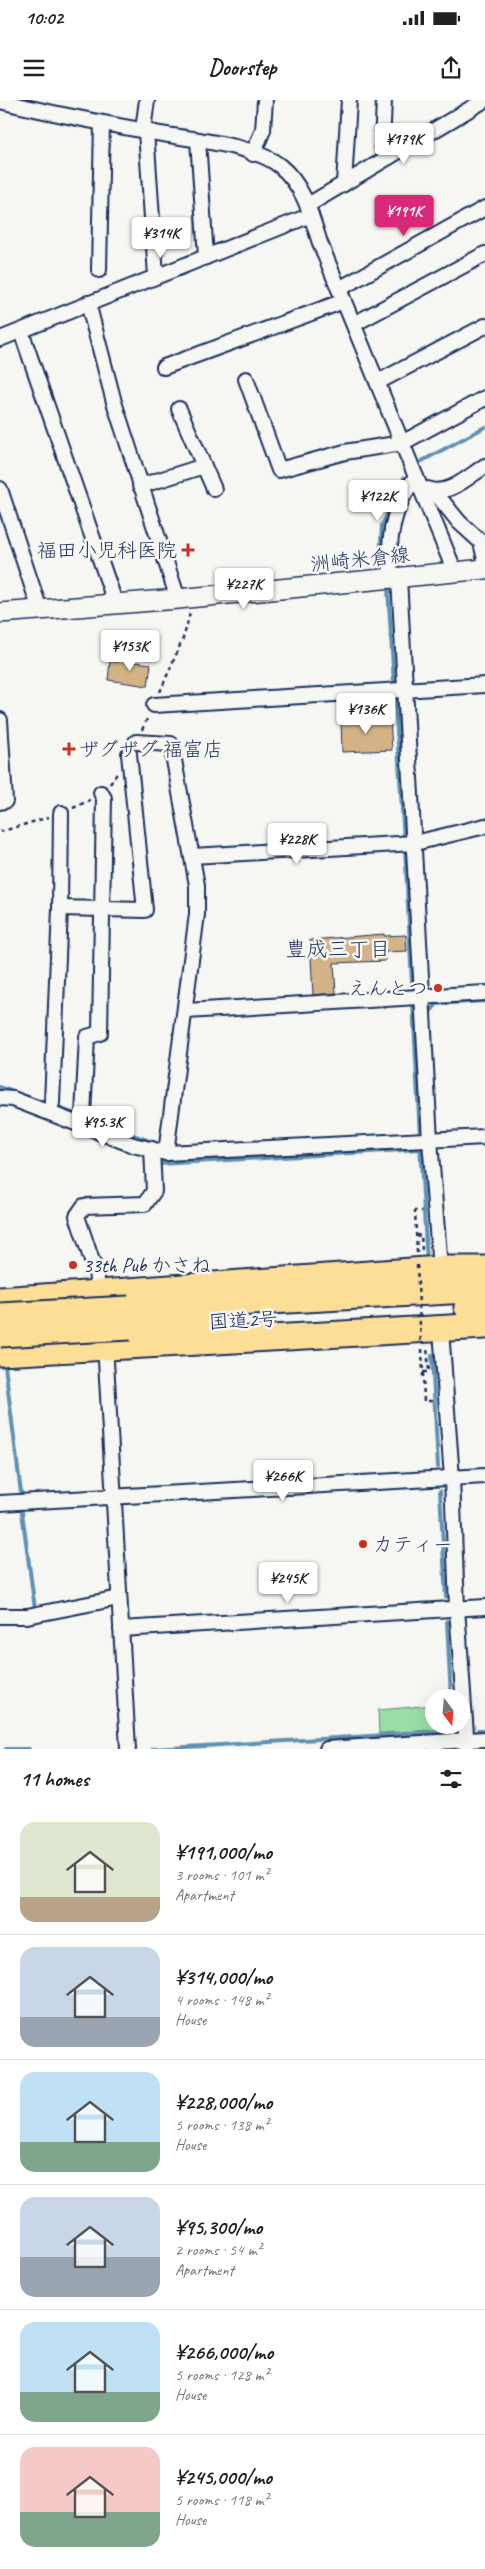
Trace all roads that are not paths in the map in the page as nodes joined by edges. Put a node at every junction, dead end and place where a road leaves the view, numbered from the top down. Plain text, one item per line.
1 (147, 100) edge
2 (265, 100) edge
3 (349, 100) edge
4 (384, 100) edge
5 (485, 100) edge
6 (0, 101) edge
7 (39, 105) edge
8 (461, 107) edge
9 (102, 123) junction
10 (144, 130) junction
11 (198, 140) junction
12 (253, 154) junction
13 (389, 157) junction
14 (344, 184) junction
15 (485, 208) edge
16 (310, 210) junction
17 (485, 254) edge
18 (206, 257) junction
19 (100, 270) dead end
20 (156, 276) junction
21 (341, 295) junction
22 (88, 303) junction
23 (354, 324) junction
24 (485, 326) edge
25 (21, 331) junction
26 (0, 339) edge
27 (164, 368) dead end
28 (246, 379) dead end
29 (378, 382) junction
30 (485, 398) edge
31 (179, 409) dead end
32 (402, 443) junction
33 (204, 466) junction
34 (485, 466) edge
35 (418, 481) junction
36 (140, 486) junction
37 (0, 489) edge
38 (214, 489) dead end
39 (434, 491) junction
40 (485, 560) edge
41 (485, 569) edge
42 (455, 572) junction
43 (395, 579) junction
44 (187, 599) junction
45 (116, 605) junction
46 (40, 610) junction
47 (0, 613) edge
48 (485, 686) edge
49 (398, 691) junction
50 (154, 704) road end
51 (0, 720) edge
52 (101, 793) road end
53 (0, 802) edge
54 (62, 813) road end
55 (485, 826) edge
56 (408, 844) junction
57 (192, 856) junction
58 (60, 908) junction
59 (104, 909) junction
60 (485, 993) edge
61 (420, 1004) junction
62 (186, 1011) junction
63 (0, 1098) edge
64 (51, 1108) junction
65 (82, 1119) junction
66 (485, 1137) edge
67 (424, 1140) junction
68 (152, 1150) junction
69 (166, 1153) junction
70 (429, 1267) junction
71 (485, 1269) edge
72 (485, 1277) edge
73 (485, 1289) edge
74 (100, 1294) junction
75 (0, 1300) edge
76 (227, 1305) junction
77 (479, 1309) edge
78 (0, 1316) edge
79 (129, 1318) junction
80 (485, 1326) edge
81 (0, 1334) edge
82 (434, 1340) junction
83 (106, 1347) junction
84 (0, 1353) edge
85 (485, 1476) edge
86 (452, 1478) junction
87 (113, 1497) junction
88 (0, 1503) edge
89 (119, 1598) junction
90 (485, 1606) edge
91 (457, 1608) junction
92 (0, 1616) edge
93 (121, 1629) junction
94 (485, 1740) edge
95 (467, 1745) edge
96 (128, 1749) edge
97 (327, 1749) edge

1 - 10 street
2 - 12 street
3 - 14 street
4 - 13 street
5 - 8 street
6 - 7 street
7 - 9 street
8 - 13 street
9 - 10 street
9 - 19 street
10 - 11 street
10 - 20 street
11 - 12 street
11 - 18 street
12 - 16 street
13 - 14 street
14 - 16 street
15 - 21 street
16 - 18 street
16 - 21 street
17 - 23 street
18 - 20 street
20 - 22 street
21 - 23 street
21 - 27 street
22 - 25 street
22 - 36 street
23 - 29 street
24 - 29 street
25 - 26 street
25 - 45 street
28 - 32 street
29 - 32 street
30 - 32 street
31 - 33 street
32 - 35 street
33 - 36 street
33 - 38 street
34 - 39 street
35 - 39 street
35 - 42 street
35 - 43 street
36 - 44 street
37 - 46 street
39 - 40 street
41 - 42 main road, 洲崎米倉線
42 - 43 main road, 洲崎米倉線
43 - 44 main road, 洲崎米倉線
43 - 49 street
44 - 45 main road, 洲崎米倉線
45 - 46 main road, 洲崎米倉線
46 - 47 main road, 洲崎米倉線
48 - 49 street
49 - 50 street
49 - 56 street
51 - 53 street
52 - 59 street
54 - 58 street
55 - 56 street
56 - 57 street
56 - 61 street
57 - 59 street
57 - 62 street
58 - 59 street
58 - 64 street
59 - 65 street
60 - 61 street
61 - 62 street
61 - 67 street
62 - 69 street
63 - 64 street
64 - 65 street
65 - 68 street
66 - 67 street
67 - 69 street
67 - 70 street
68 - 69 street
68 - 74 street
70 - 71 highway
70 - 74 highway
72 - 76 highway
73 - 76 highway, 国道2号
74 - 75 highway
74 - 83 street
76 - 79 highway, 国道2号
77 - 79 highway, 国道2号
78 - 79 highway, 国道2号, bridge
79 - 81 highway, 国道2号, bridge
80 - 82 highway
82 - 83 highway
82 - 86 street
83 - 84 highway
83 - 87 street
85 - 86 street
86 - 87 street
86 - 91 street
87 - 88 street
87 - 89 street
89 - 92 street
89 - 93 street
90 - 91 street
91 - 93 street
91 - 95 street
93 - 96 street
94 - 95 street
95 - 97 street

